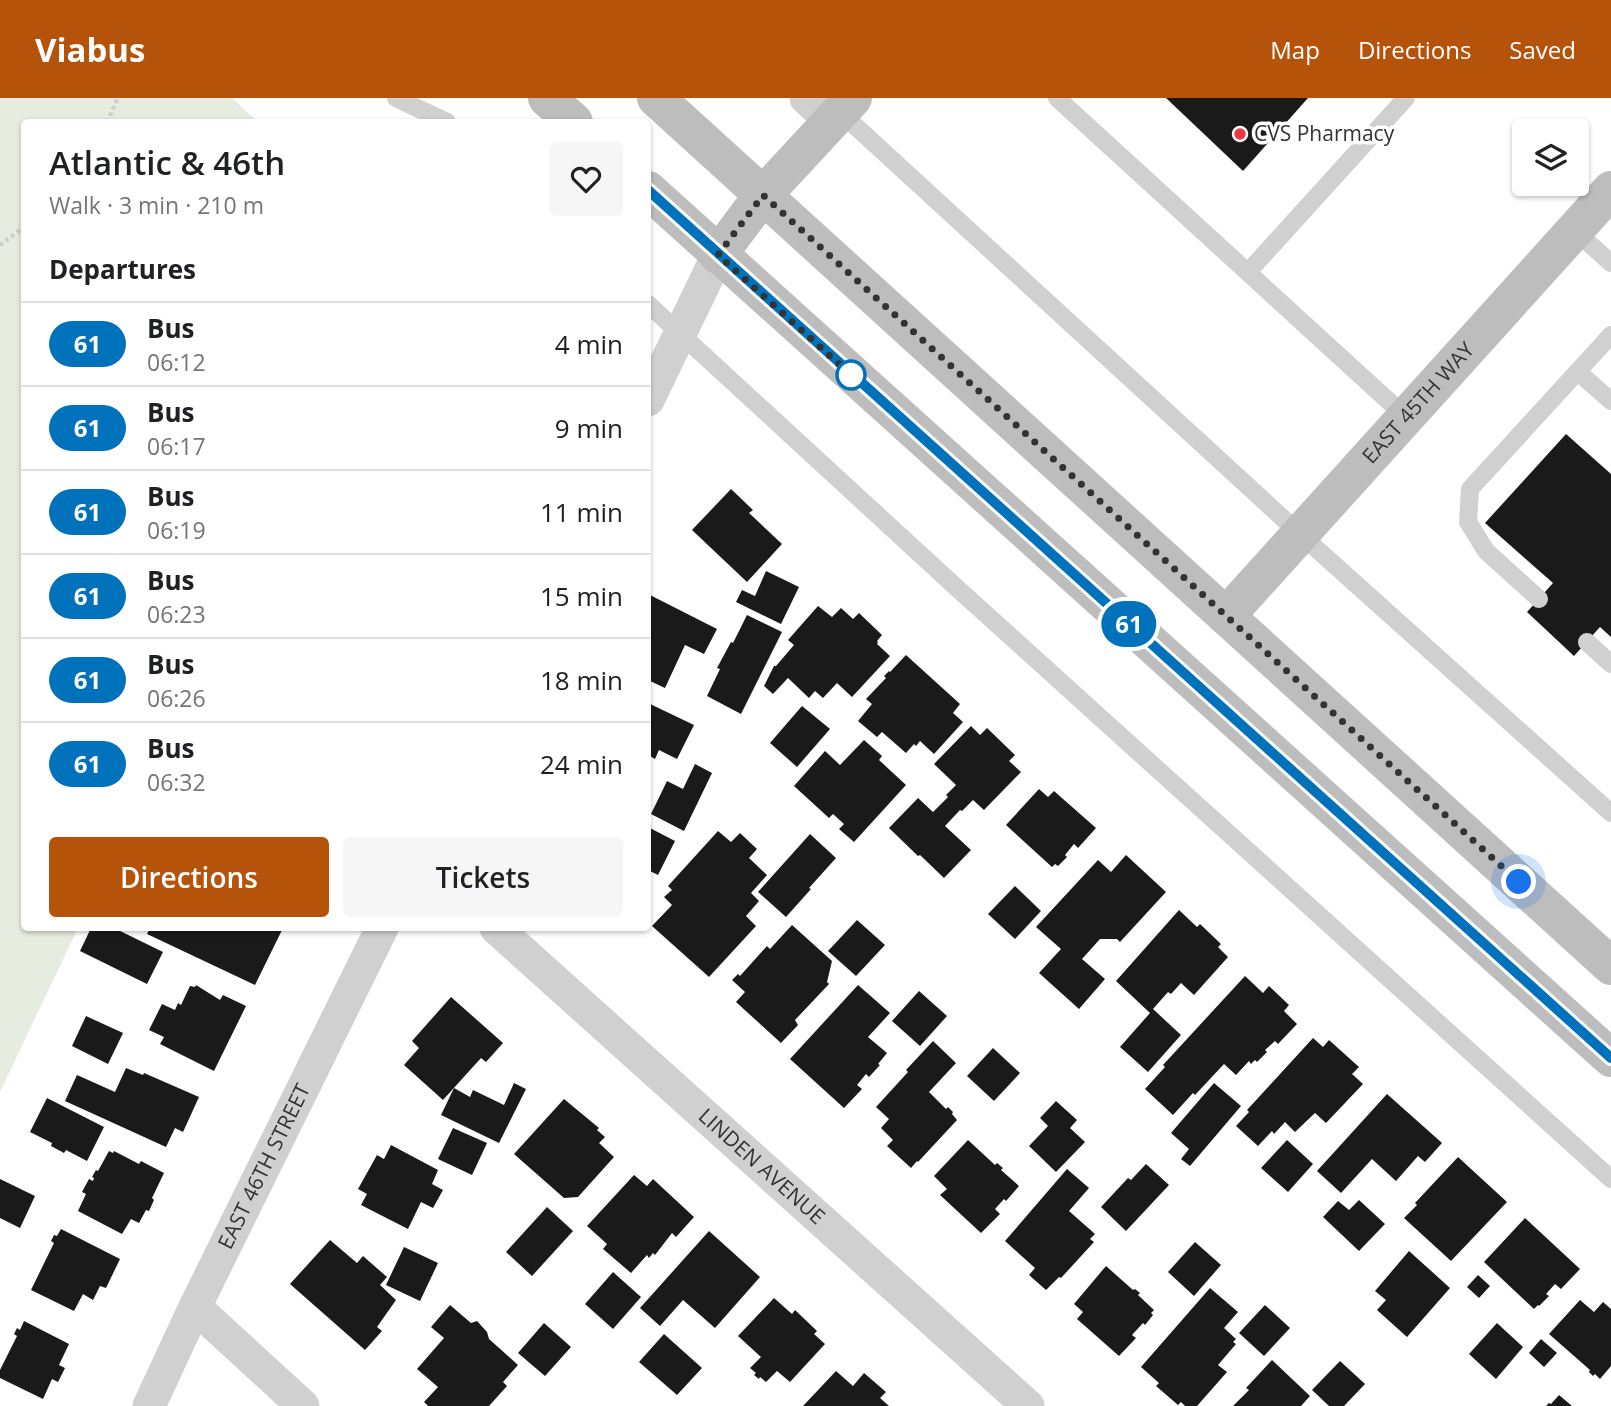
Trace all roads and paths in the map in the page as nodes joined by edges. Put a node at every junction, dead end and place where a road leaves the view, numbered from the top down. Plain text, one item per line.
1 (118, 98) edge
2 (396, 98) edge
3 (547, 98) edge
4 (656, 98) edge
5 (1057, 98) edge
6 (1406, 98) edge
7 (833, 107) edge
8 (108, 119) edge
9 (441, 119) edge
10 (571, 119) edge
11 (1611, 190) edge
12 (651, 193) edge
13 (763, 195) junction
14 (21, 228) edge
15 (1574, 230) junction
16 (0, 245) edge
17 (718, 255) junction
18 (1611, 263) edge
19 (1248, 272) junction
20 (651, 307) edge
21 (681, 334) junction
22 (1611, 335) edge
23 (1578, 372) junction
24 (651, 394) edge
25 (1611, 401) edge
26 (1406, 417) junction
27 (1300, 534) junction
28 (1539, 599) dead end
29 (1226, 616) junction
30 (1587, 642) dead end
31 (1611, 664) edge
32 (1611, 813) edge
33 (381, 931) edge
34 (499, 931) edge
35 (1611, 966) edge
36 (1611, 1058) edge
37 (1611, 1180) edge
38 (195, 1307) junction
39 (149, 1406) edge
40 (303, 1406) edge
41 (1028, 1406) edge

1 - 8 path
2 - 9 lane
3 - 10 main road
4 - 13 main road
5 - 19 lane
6 - 19 lane
7 - 13 main road
7 - 27 lane
11 - 15 main road, EAST 45TH WAY
12 - 17 main road
13 - 17 main road
13 - 29 main road
14 - 16 path
15 - 18 lane
15 - 26 main road, EAST 45TH WAY
17 - 21 street
17 - 36 main road
19 - 26 lane
20 - 21 lane
21 - 24 street
21 - 37 lane
22 - 23 lane
23 - 25 lane
23 - 28 lane
26 - 27 main road, EAST 45TH WAY
27 - 29 main road, EAST 45TH WAY
27 - 32 lane
29 - 35 main road
30 - 31 lane
33 - 38 street, EAST 46TH STREET
34 - 41 street, LINDEN AVENUE
38 - 39 street, EAST 46TH STREET
38 - 40 street

